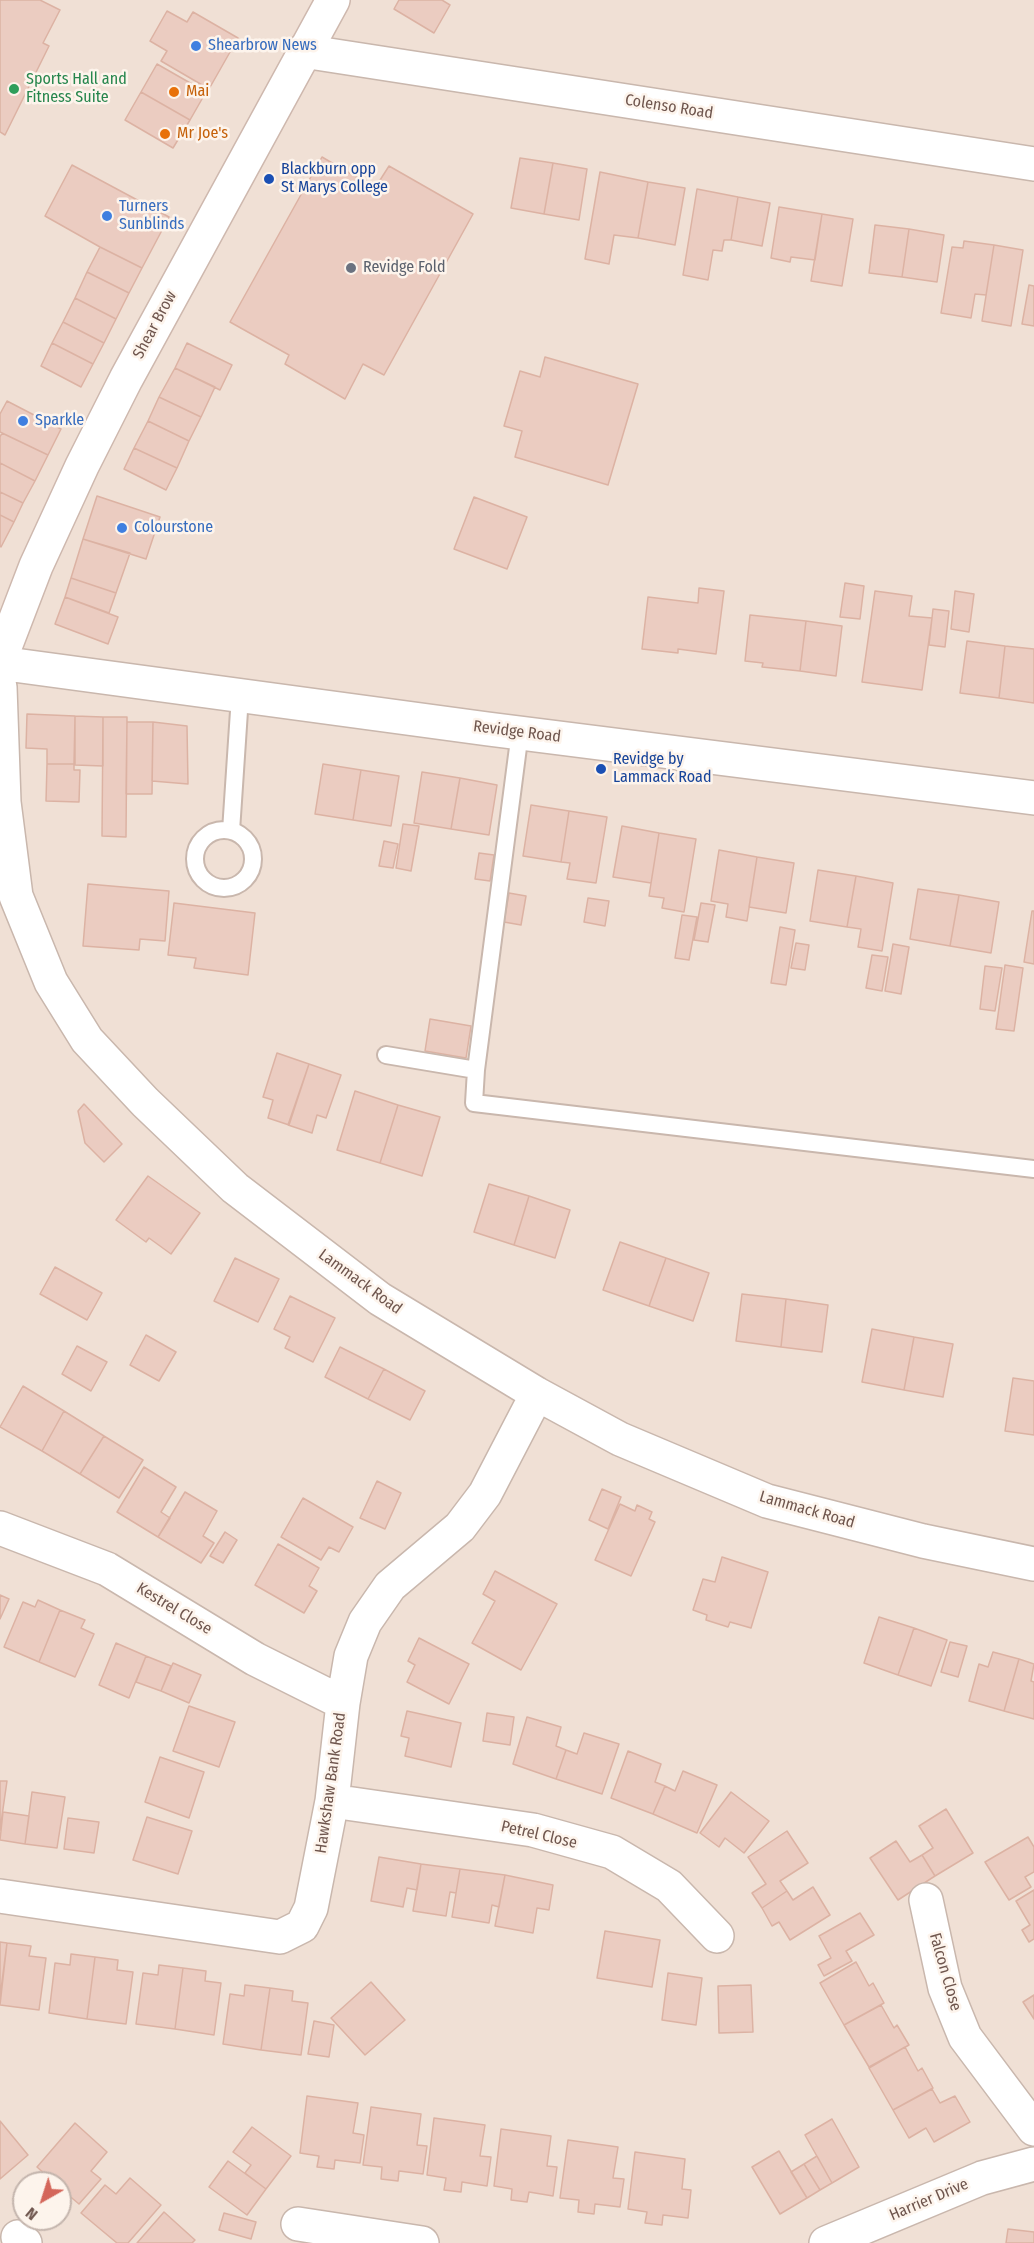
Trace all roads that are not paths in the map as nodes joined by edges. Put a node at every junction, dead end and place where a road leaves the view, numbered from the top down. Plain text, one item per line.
1 (327, 1) edge
2 (303, 51) junction
3 (1034, 164) edge
4 (0, 662) edge
5 (0, 687) edge
6 (240, 696) junction
7 (520, 732) junction
8 (1034, 798) edge
9 (231, 831) dead end
10 (386, 1055) dead end
11 (476, 1070) junction
12 (1034, 1169) edge
13 (537, 1394) junction
14 (0, 1528) edge
15 (1034, 1564) edge
16 (343, 1703) junction
17 (332, 1801) junction
18 (0, 1896) edge
19 (926, 1899) dead end
20 (717, 1936) dead end
21 (1034, 2129) edge
22 (1034, 2164) edge
23 (298, 2223) dead end
24 (363, 2239) edge
25 (422, 2243) edge
26 (826, 2243) edge

1 - 2 street, Shear Brow
2 - 3 street, Colenso Road
2 - 4 street, Shear Brow
4 - 6 street, Revidge Road
5 - 13 street, Lammack Road
6 - 7 street, Revidge Road
6 - 9 lane
7 - 8 street, Revidge Road
7 - 11 lane
10 - 11 lane
11 - 12 lane
13 - 15 street, Lammack Road
13 - 16 street, Hawkshaw Bank Road
14 - 16 street, Kestrel Close
16 - 17 street, Hawkshaw Bank Road
17 - 18 street, Hawkshaw Bank Road
17 - 20 street, Petrel Close
19 - 21 street, Falcon Close
22 - 26 street, Harrier Drive
23 - 24 street
24 - 25 street

